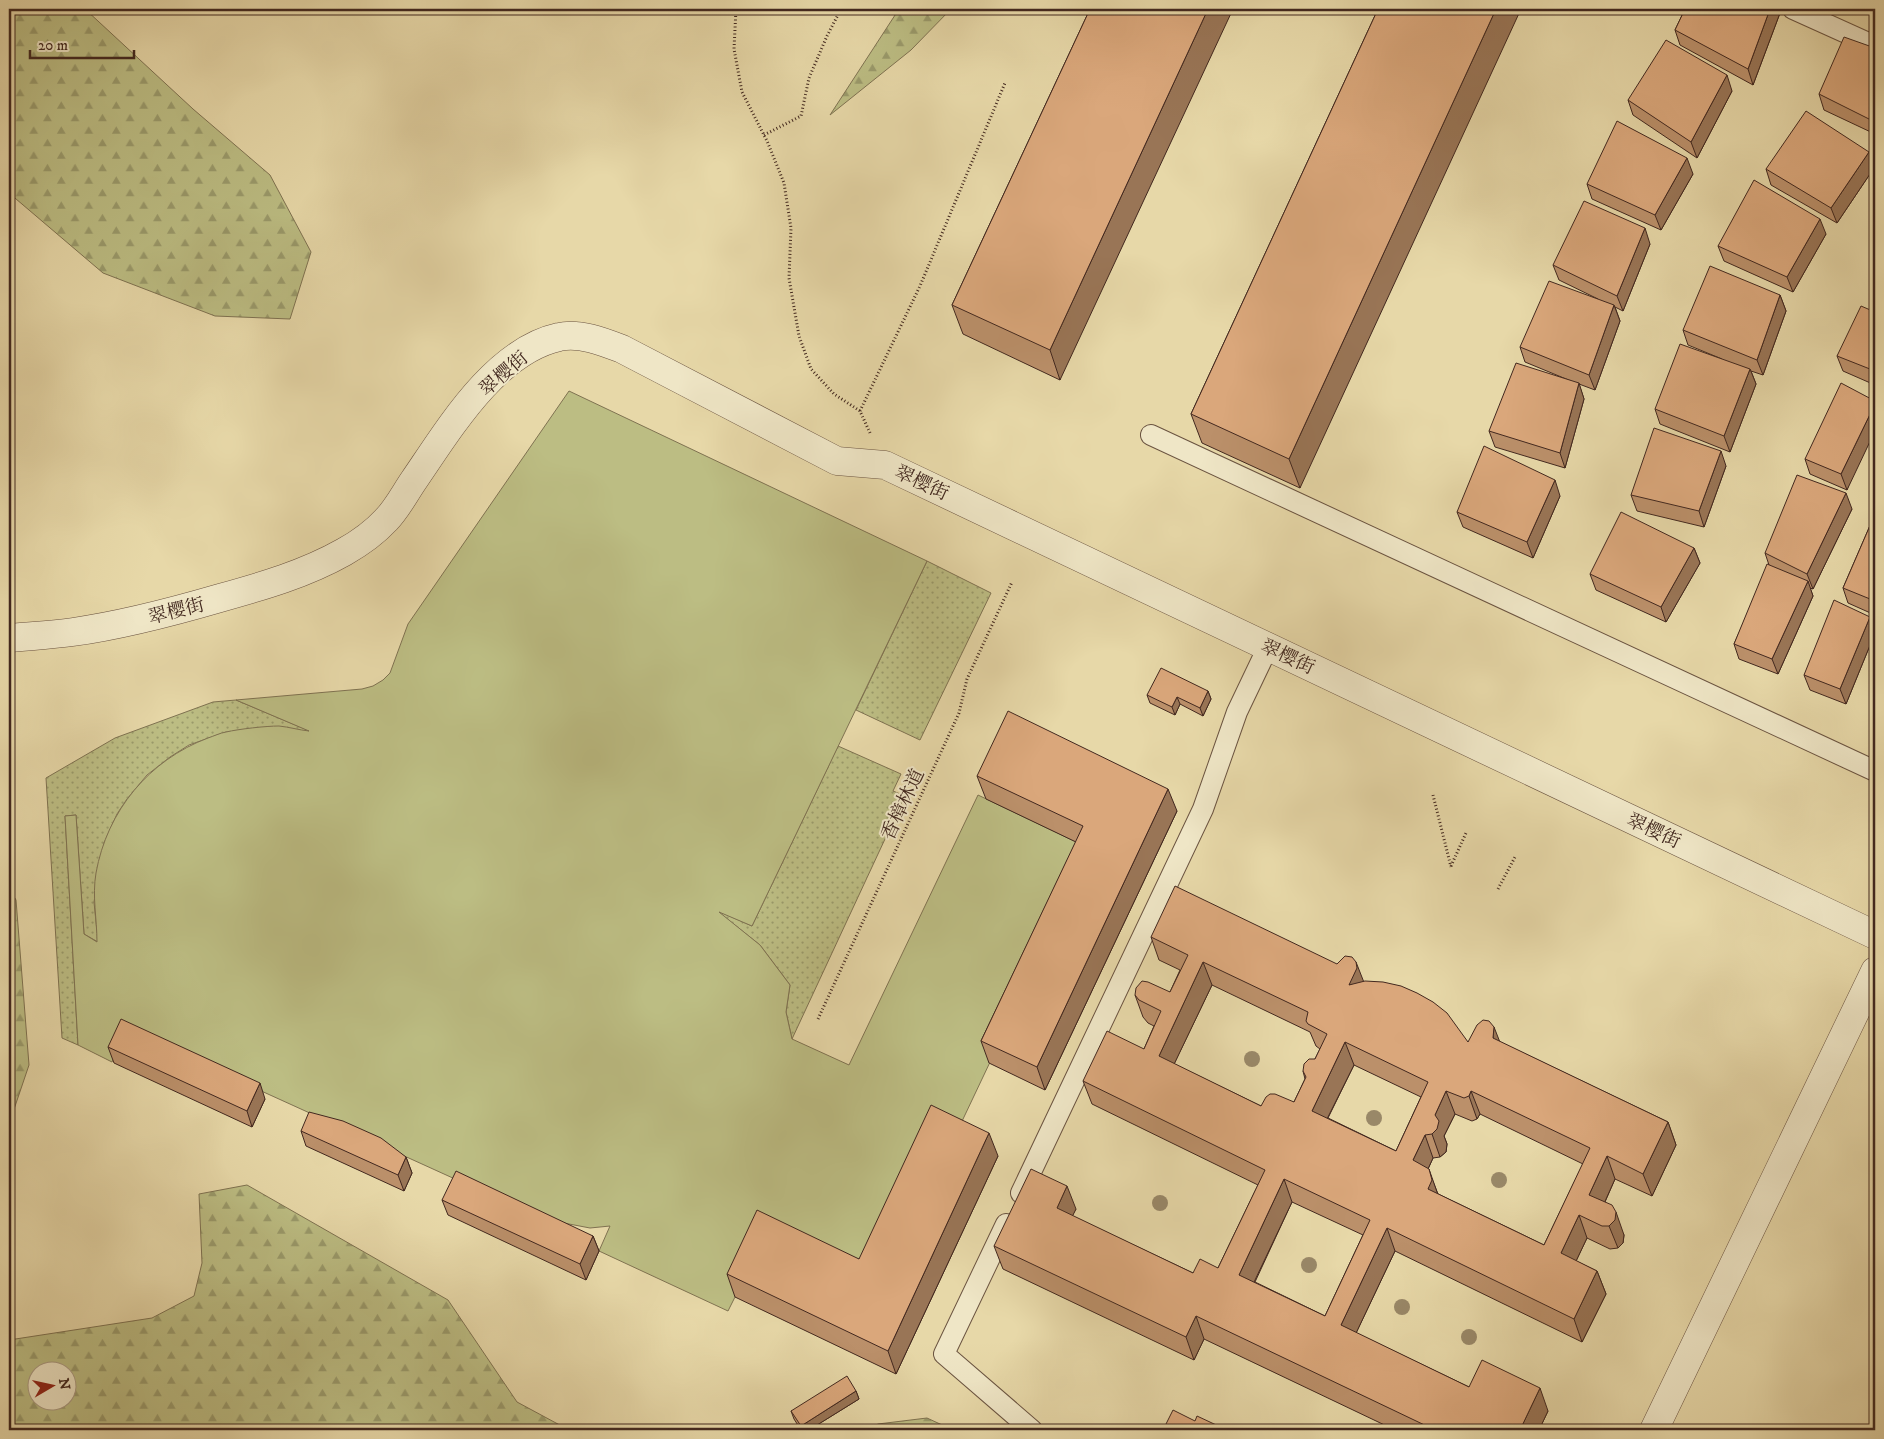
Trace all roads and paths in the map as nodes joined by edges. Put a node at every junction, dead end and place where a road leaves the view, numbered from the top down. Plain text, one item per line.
1 (736, 9) edge
2 (842, 9) edge
3 (1793, 9) edge
4 (1875, 46) edge
5 (1005, 83) dead end
6 (764, 135) junction
7 (860, 411) junction
8 (1151, 435) dead end
9 (885, 465) junction
10 (1012, 582) dead end
11 (9, 638) edge
12 (1268, 646) junction
13 (1875, 771) edge
14 (1433, 795) dead end
15 (1466, 833) dead end
16 (1515, 857) dead end
17 (1498, 889) dead end
18 (1875, 935) edge
19 (1875, 971) edge
20 (818, 1019) dead end
21 (1032, 1430) edge
22 (1654, 1430) edge

1 - 6 path
2 - 6 path
3 - 4 lane
5 - 7 path
6 - 7 path
7 - 9 path
8 - 13 lane
9 - 11 street, 翠樱街
9 - 12 street, 翠樱街
10 - 20 path, 香樟林道
12 - 18 street, 翠樱街
12 - 21 lane
14 - 15 path
16 - 17 path
19 - 22 street

